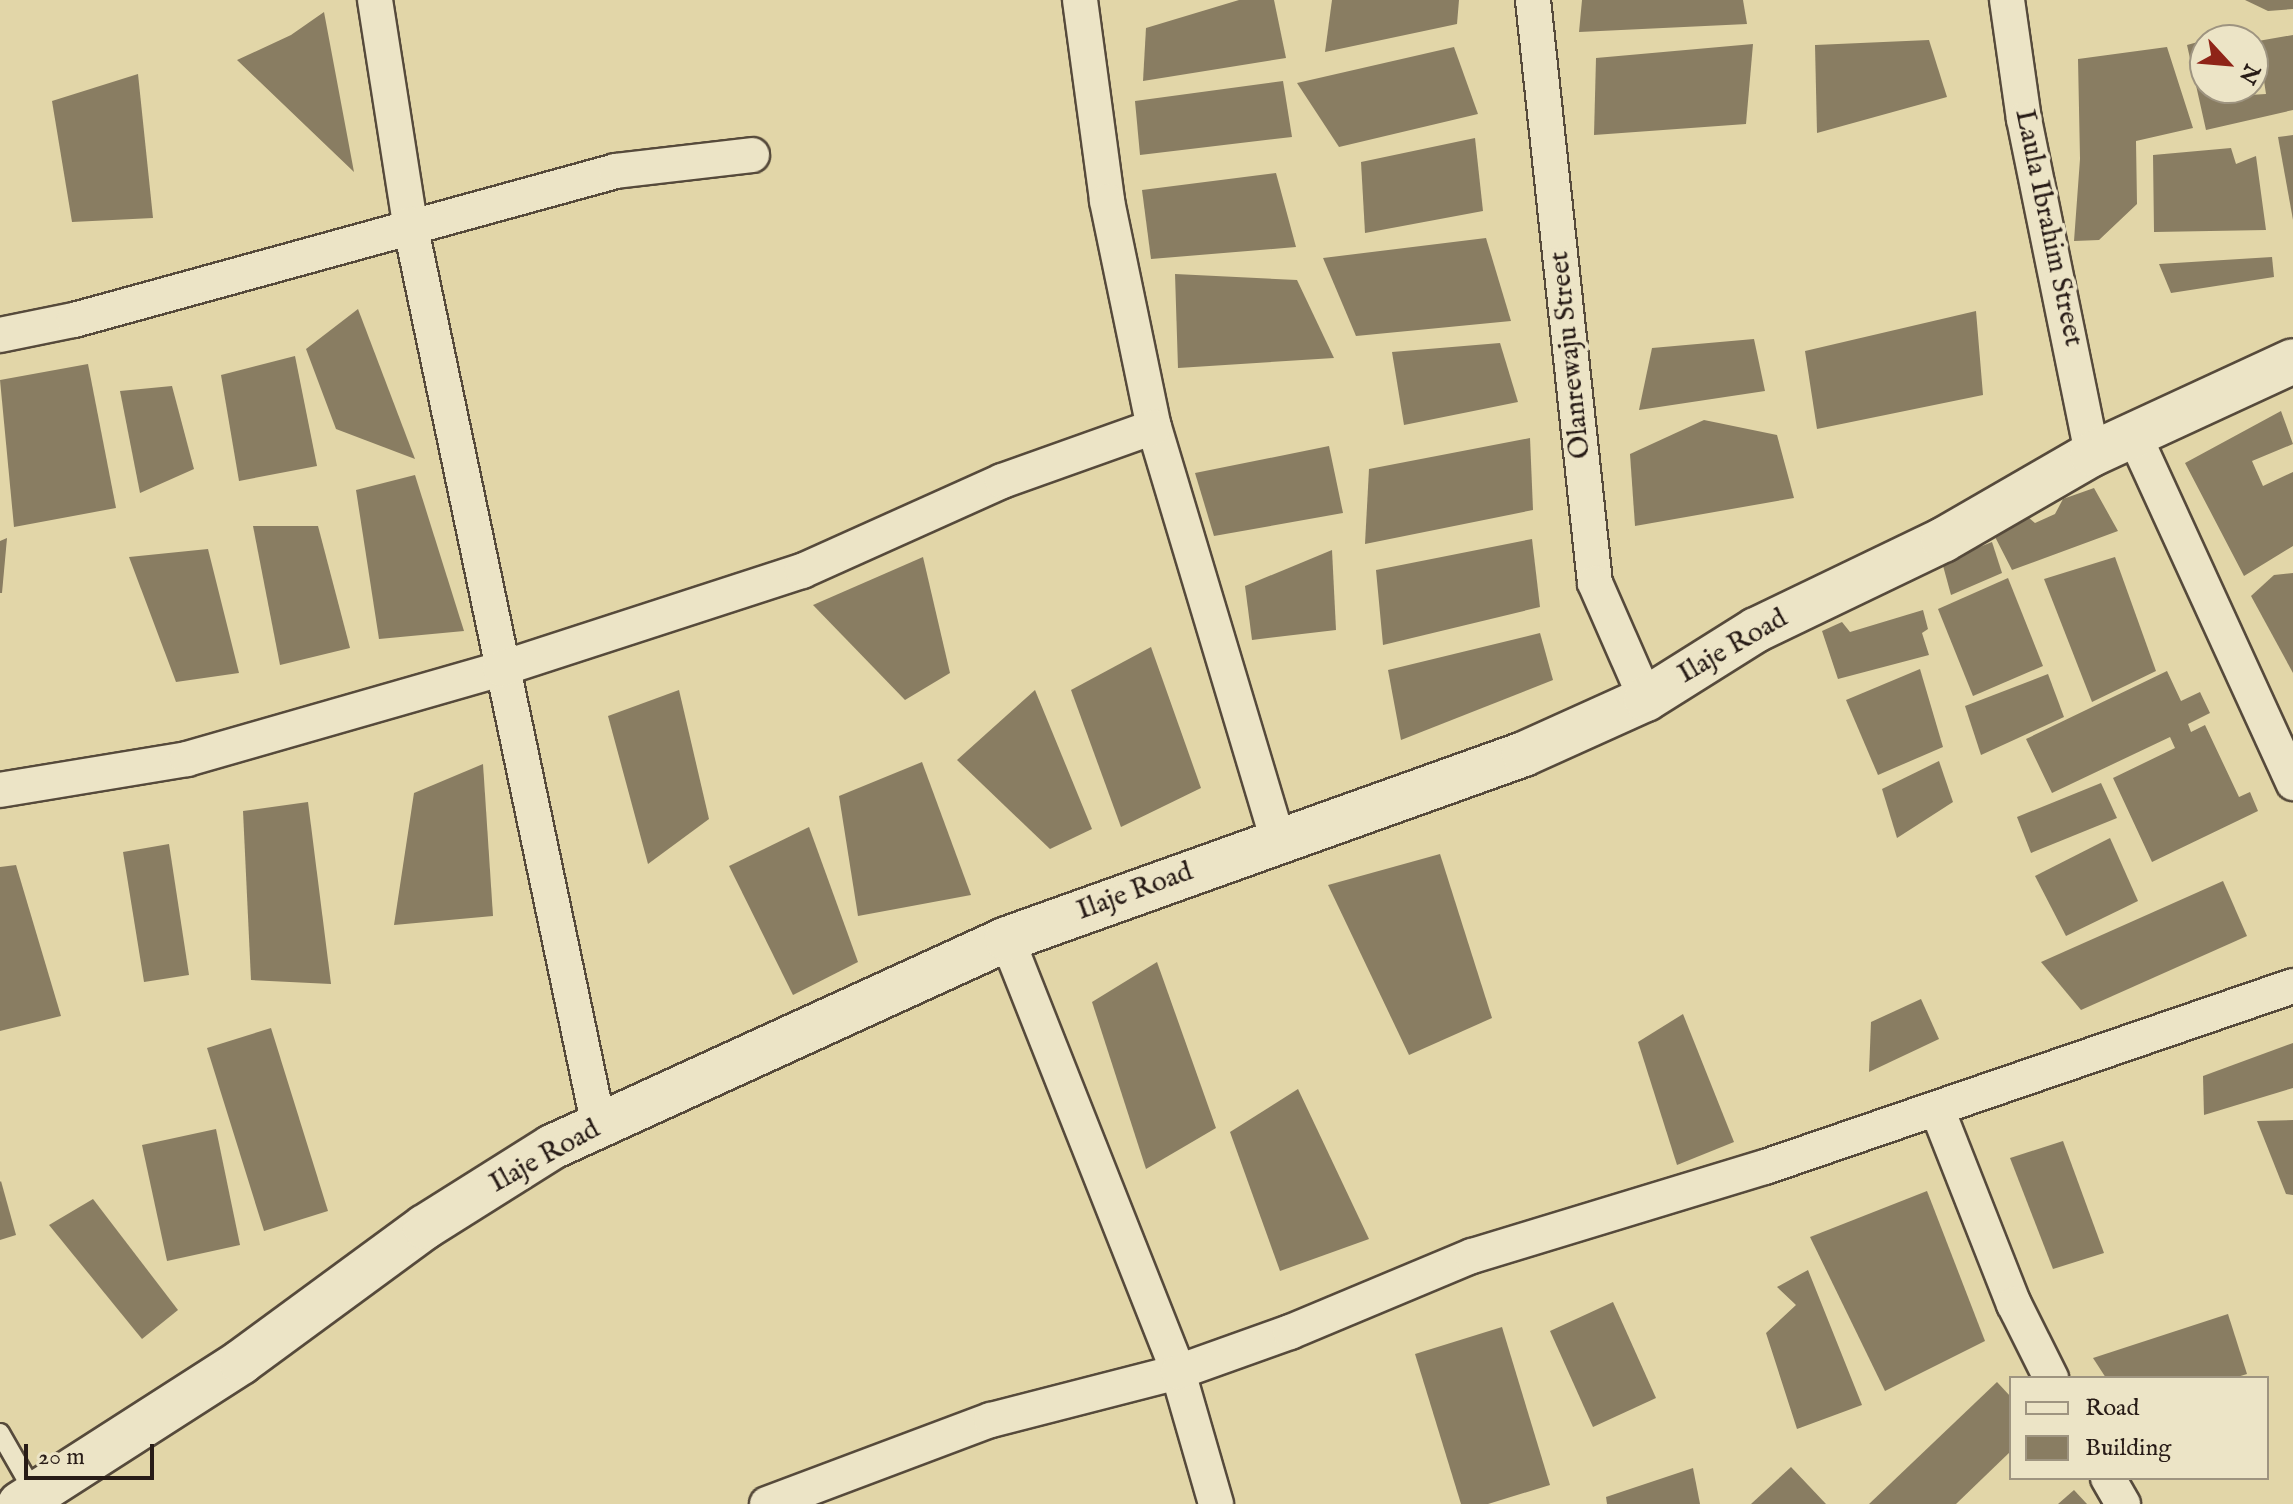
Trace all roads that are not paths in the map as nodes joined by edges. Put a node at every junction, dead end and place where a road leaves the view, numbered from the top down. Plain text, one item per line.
1 (375, 0) edge
2 (1080, 0) edge
3 (1533, 0) edge
4 (2007, 0) edge
5 (752, 155) dead end
6 (410, 224) junction
7 (0, 335) edge
8 (2293, 361) edge
9 (1154, 427) junction
10 (2134, 435) junction
11 (2092, 454) junction
12 (500, 669) junction
13 (1646, 699) junction
14 (2293, 783) edge
15 (0, 790) edge
16 (1278, 841) junction
17 (1007, 939) junction
18 (2293, 986) edge
19 (1937, 1109) junction
20 (599, 1127) junction
21 (1178, 1372) junction
22 (2050, 1376) edge
23 (0, 1433) edge
24 (2109, 1480) edge
25 (28, 1499) edge
26 (767, 1504) edge
27 (1216, 1504) edge
28 (2123, 1504) edge

1 - 6 street
2 - 9 street
3 - 13 street, Olanrewaju Street
4 - 11 street, Laula Ibrahim Street
5 - 6 street
6 - 7 street
6 - 12 street
8 - 10 street, Ilaje Road
9 - 12 street
9 - 16 street
10 - 11 street, Ilaje Road
10 - 14 street
11 - 13 street, Ilaje Road
12 - 15 street
12 - 20 street
13 - 16 street, Ilaje Road
16 - 17 street, Ilaje Road
17 - 20 street, Ilaje Road
17 - 21 street
18 - 19 street
19 - 21 street
19 - 22 street
20 - 25 street, Ilaje Road
21 - 26 street
21 - 27 street
23 - 25 lane
24 - 28 street

